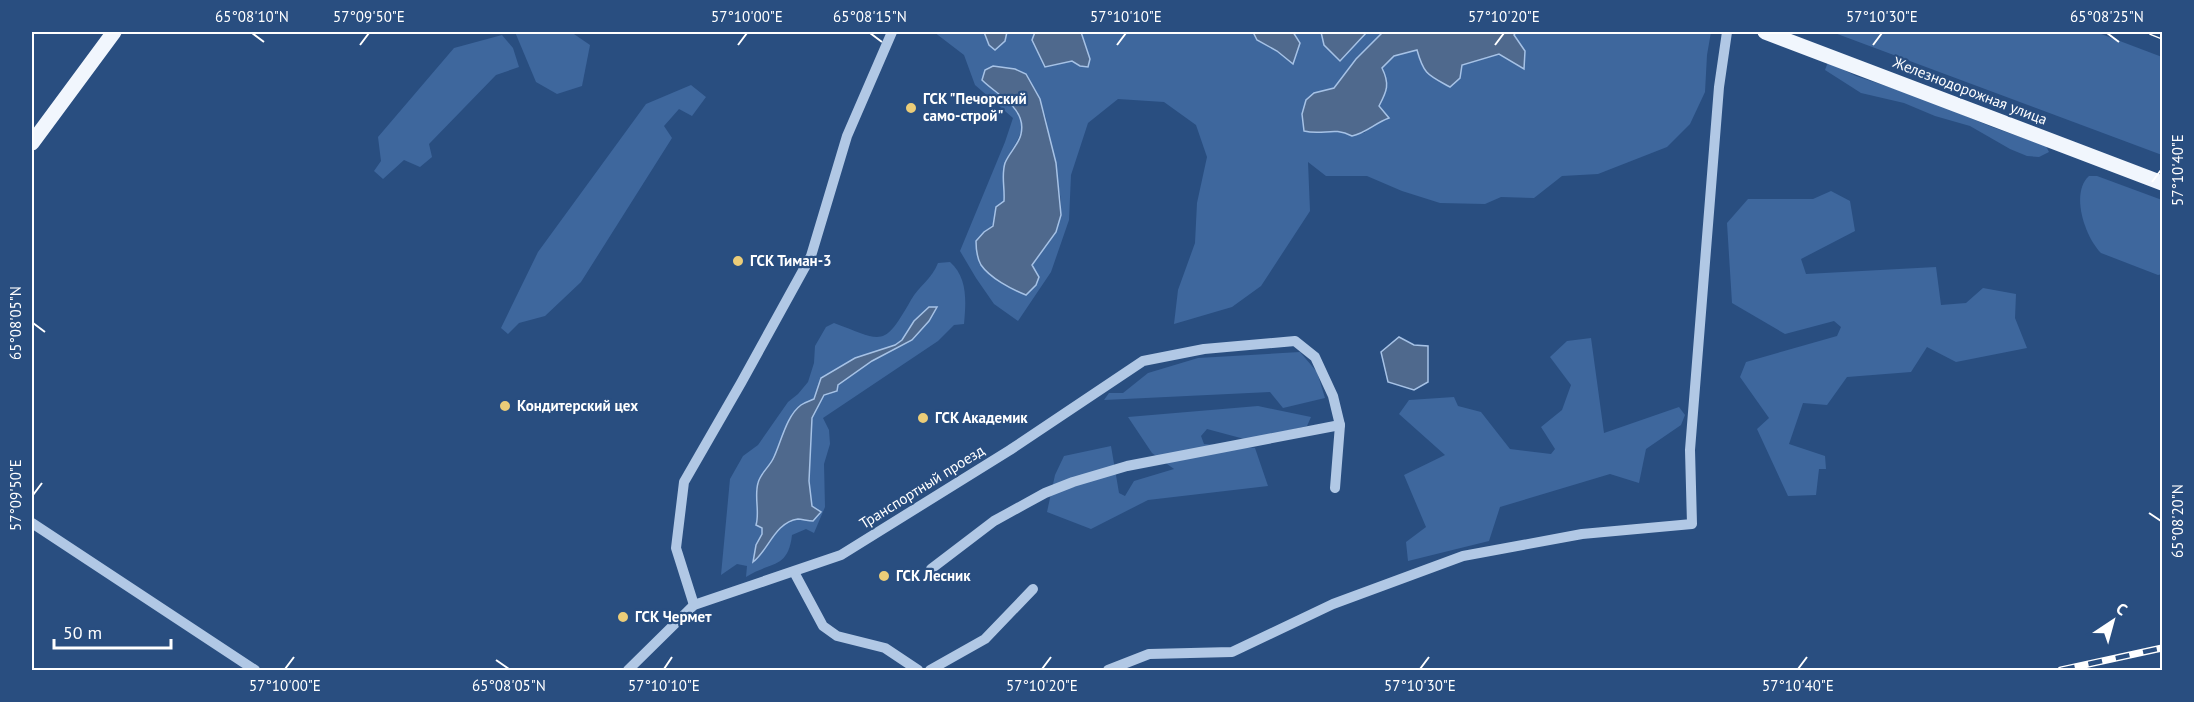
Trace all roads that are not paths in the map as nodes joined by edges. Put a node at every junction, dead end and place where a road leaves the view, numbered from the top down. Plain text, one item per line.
1 (114, 32) edge
2 (892, 32) edge
3 (1727, 32) edge
4 (1765, 32) edge
5 (32, 143) edge
6 (2163, 183) edge
7 (1340, 425) junction
8 (1335, 488) dead end
9 (32, 523) edge
10 (931, 568) dead end
11 (794, 572) junction
12 (1033, 589) dead end
13 (694, 605) junction
14 (255, 670) edge
15 (628, 670) edge
16 (918, 670) edge
17 (930, 670) edge
18 (1108, 670) edge

1 - 5 main road
2 - 13 street
3 - 18 street
4 - 6 main road, Железнодорожная улица
7 - 8 street, Транспортный проезд
7 - 10 street
7 - 11 street, Транспортный проезд
9 - 14 street
11 - 13 street, Транспортный проезд
11 - 16 street
12 - 17 street
13 - 15 street, Транспортный проезд

